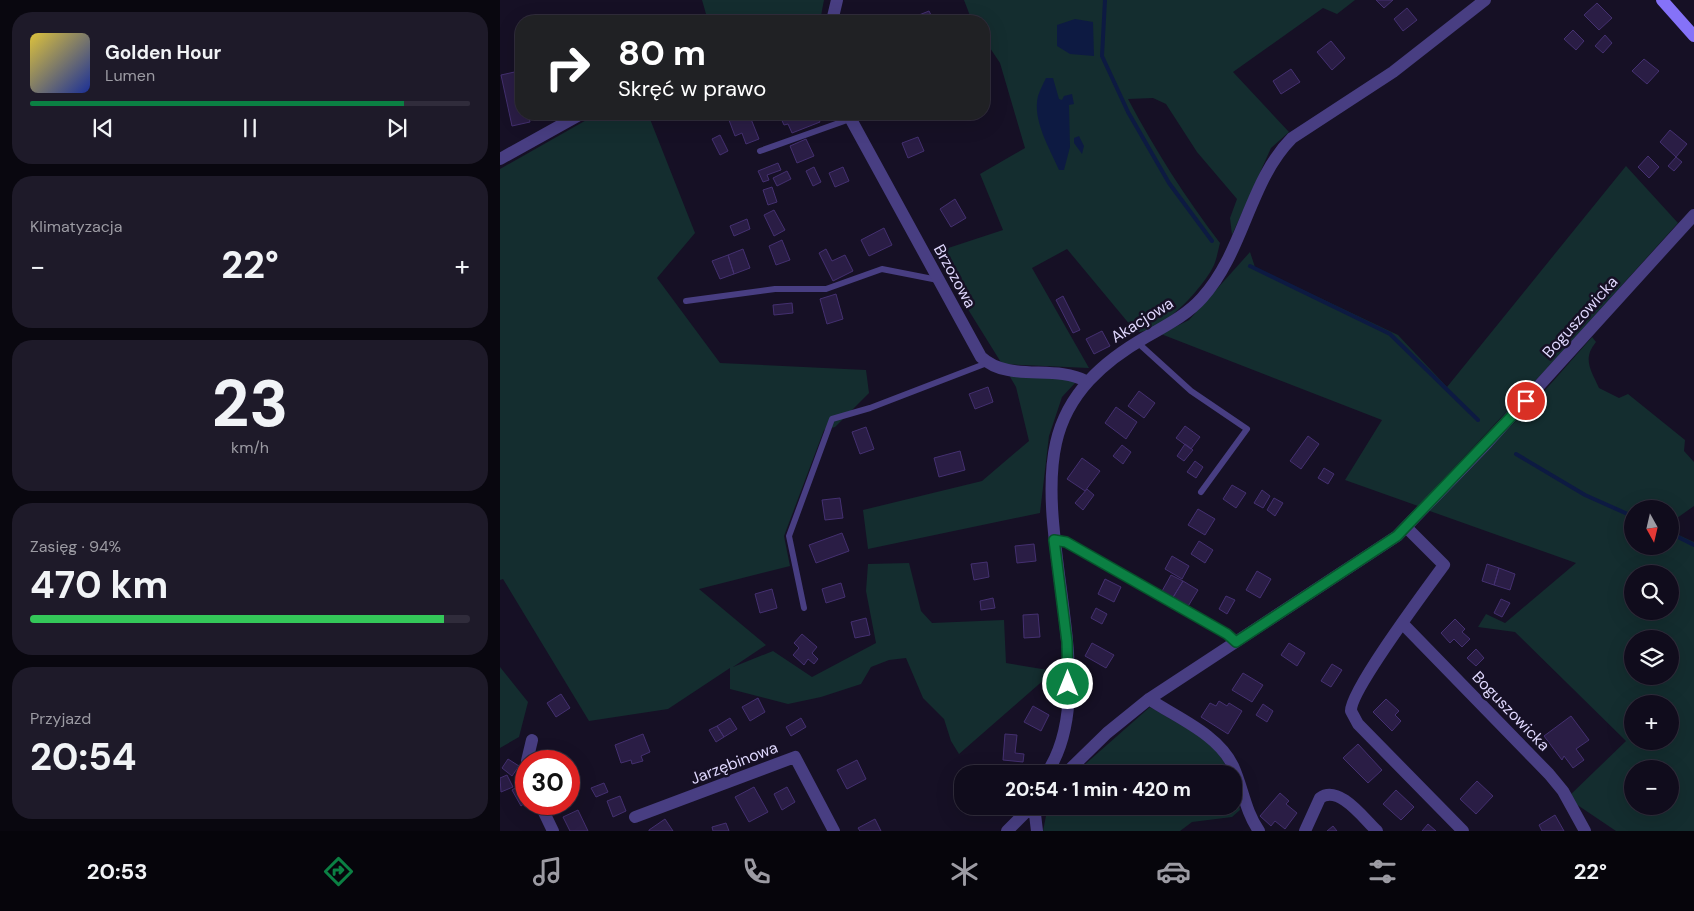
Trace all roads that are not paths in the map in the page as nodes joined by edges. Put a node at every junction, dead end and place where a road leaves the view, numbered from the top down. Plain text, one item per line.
1 (837, 0) edge
2 (1485, 0) edge
3 (1662, 0) edge
4 (833, 15) edge
5 (1694, 36) edge
6 (570, 120) edge
7 (839, 120) edge
8 (851, 120) edge
9 (760, 151) dead end
10 (501, 156) edge
11 (1694, 215) edge
12 (940, 280) junction
13 (686, 301) dead end
14 (1138, 342) junction
15 (987, 363) junction
16 (1086, 381) junction
17 (1201, 492) dead end
18 (1406, 527) junction
19 (1054, 540) junction
20 (804, 608) dead end
21 (1402, 623) junction
22 (1236, 642) junction
23 (1149, 698) junction
24 (532, 740) dead end
25 (530, 750) edge
26 (1051, 765) edge
27 (1074, 765) edge
28 (545, 815) edge
29 (1024, 815) edge
30 (1034, 815) edge
31 (634, 817) dead end
32 (553, 831) edge
33 (834, 831) edge
34 (1007, 831) edge
35 (1037, 831) edge
36 (1259, 831) edge
37 (1306, 831) edge
38 (1377, 831) edge
39 (1463, 831) edge
40 (1585, 831) edge

1 - 4 street
2 - 14 street, Akacjowa
3 - 5 main road
6 - 10 street
7 - 9 lane
8 - 12 street, Brzozowa
11 - 18 street, Boguszowicka
12 - 13 lane
12 - 15 street, Brzozowa
14 - 16 street, Akacjowa
14 - 17 lane
15 - 16 street
15 - 20 lane
16 - 19 street, Akacjowa
18 - 21 street
18 - 22 street, Boguszowicka
19 - 22 lane
19 - 26 street, Akacjowa
21 - 39 street
21 - 40 street, Boguszowicka
22 - 23 street, Boguszowicka
23 - 27 street, Boguszowicka
23 - 36 street
24 - 25 street
28 - 32 street
29 - 34 street
30 - 35 street
31 - 33 street, Jarzębinowa
37 - 38 street

